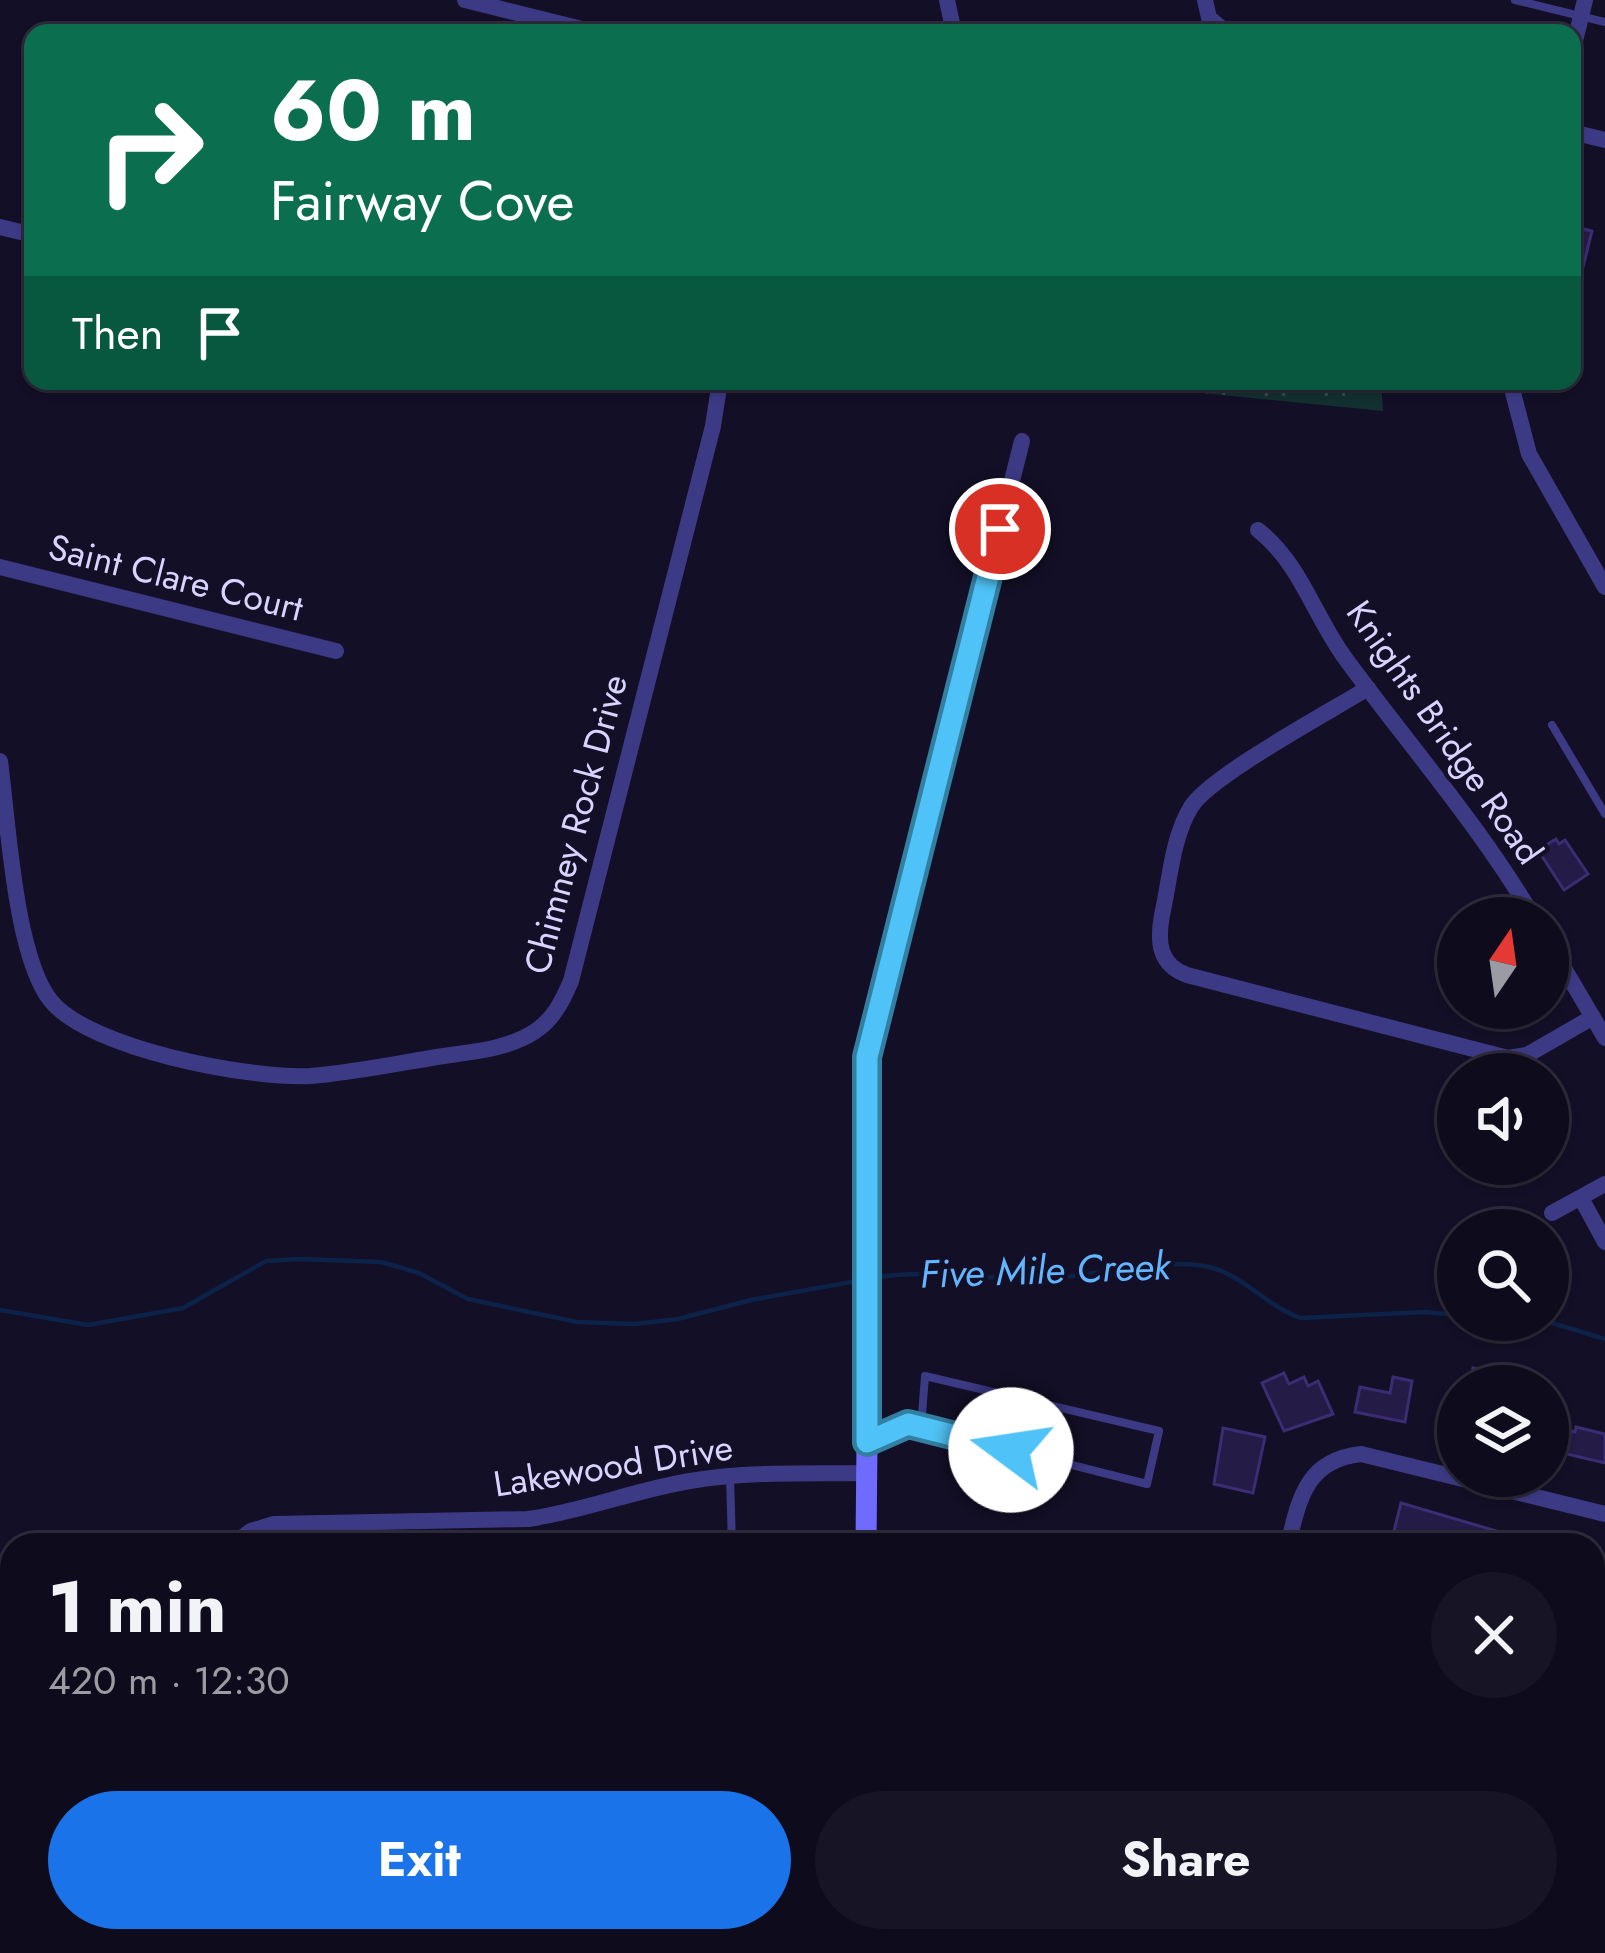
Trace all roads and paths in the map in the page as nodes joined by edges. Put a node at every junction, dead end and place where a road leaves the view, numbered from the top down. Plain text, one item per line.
1 (465, 0) edge
2 (1515, 0) edge
3 (1583, 8) edge
4 (1605, 22) edge
5 (562, 24) edge
6 (719, 390) edge
7 (1512, 390) edge
8 (1022, 441) dead end
9 (1258, 530) dead end
10 (0, 567) edge
11 (1605, 587) edge
12 (336, 651) dead end
13 (1368, 688) junction
14 (1552, 725) dead end
15 (0, 761) edge
16 (1605, 814) edge
17 (1521, 897) edge
18 (1569, 976) edge
19 (1593, 1017) junction
20 (1605, 1038) edge
21 (1605, 1184) edge
22 (1581, 1198) junction
23 (1561, 1209) edge
24 (1605, 1242) edge
25 (921, 1427) junction
26 (867, 1442) junction
27 (867, 1473) junction
28 (730, 1476) junction
29 (1605, 1514) edge
30 (248, 1533) edge
31 (732, 1533) edge
32 (866, 1533) edge
33 (1292, 1533) edge

1 - 5 street
2 - 3 lane
3 - 4 lane
6 - 15 street, Chimney Rock Drive
7 - 11 street
8 - 26 street
9 - 13 street, Knights Bridge Road
10 - 12 street, Saint Clare Court
13 - 17 street, Knights Bridge Road
13 - 19 street
14 - 16 lane
18 - 19 street
19 - 20 street
21 - 22 street
22 - 23 street
22 - 24 street
25 - 25 lane
25 - 26 lane
26 - 27 street
27 - 28 street, Lakewood Drive
27 - 32 street
28 - 30 street, Lakewood Drive
28 - 31 lane
29 - 33 street

